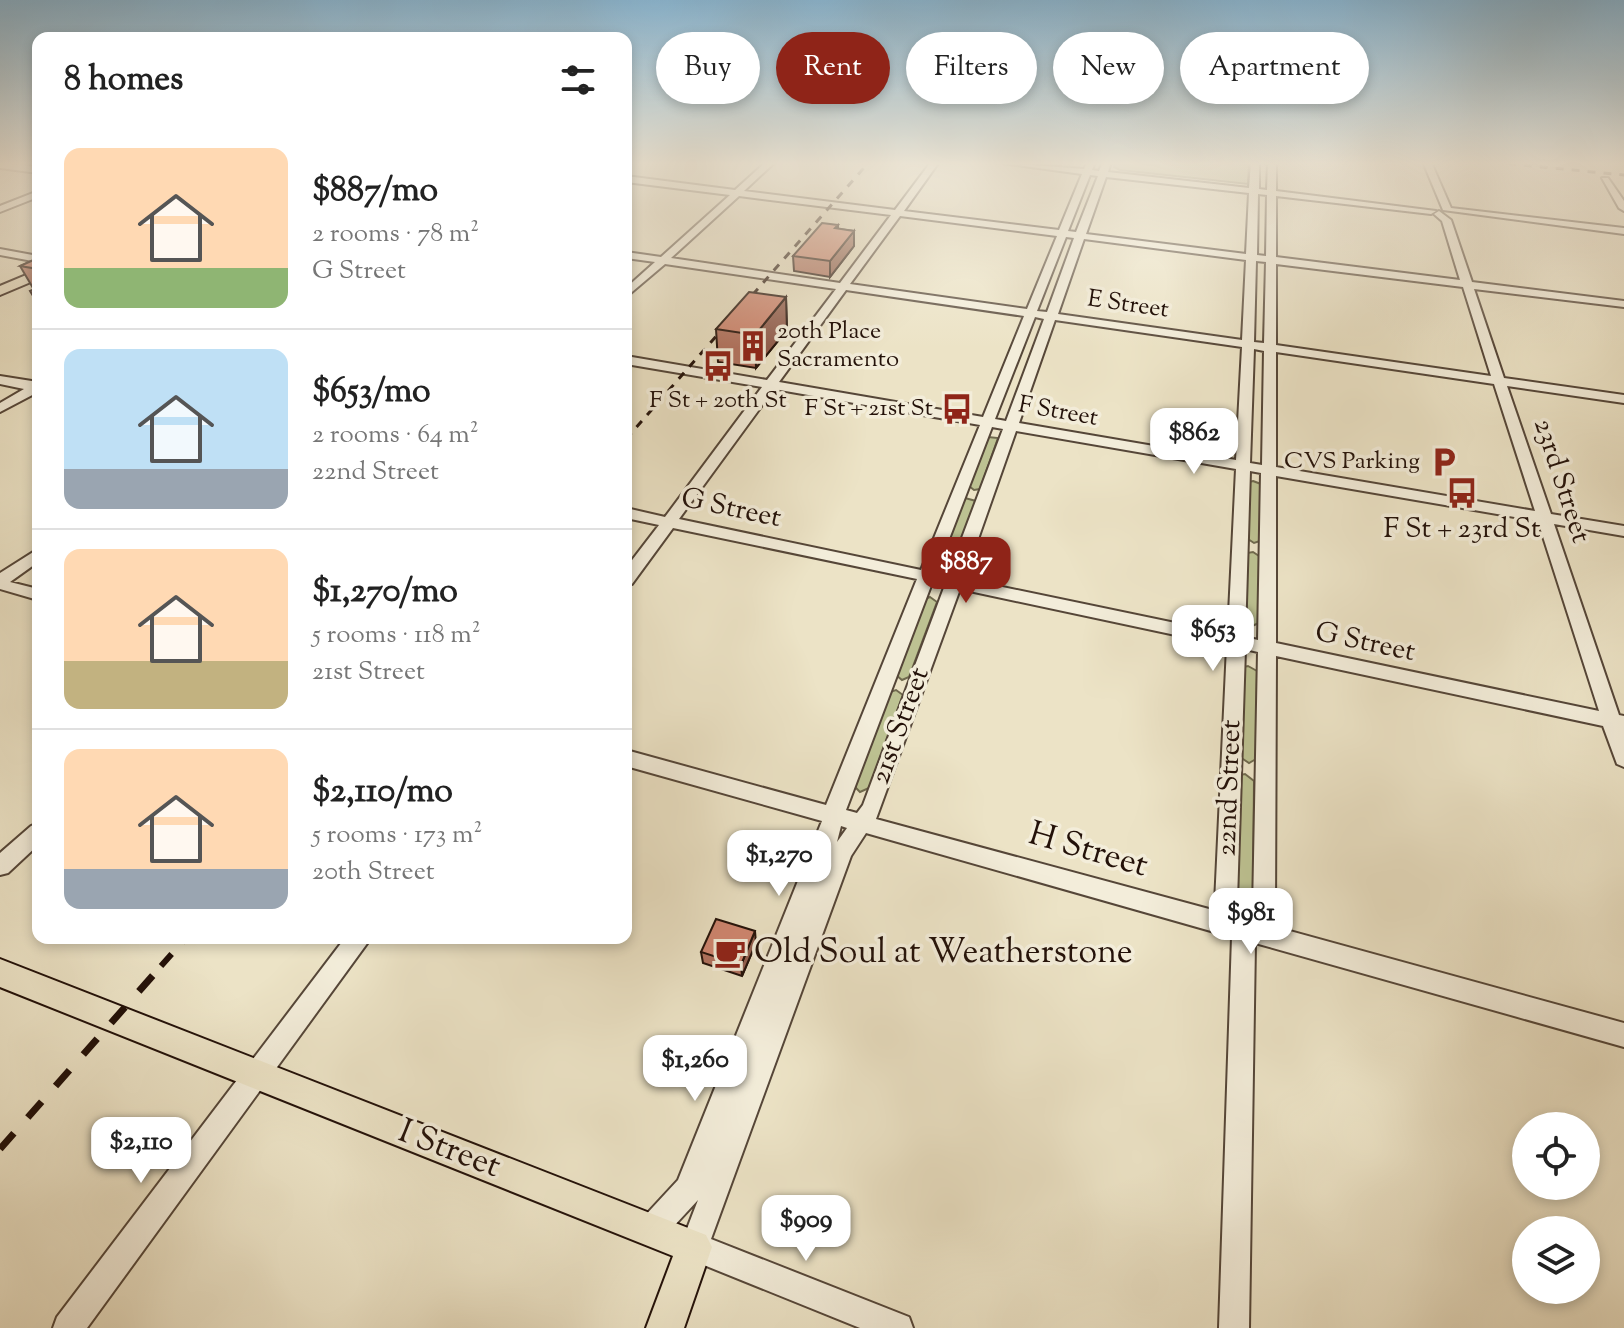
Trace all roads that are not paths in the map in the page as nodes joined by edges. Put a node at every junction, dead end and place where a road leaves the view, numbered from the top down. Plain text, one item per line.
1 (704, 224) edge
2 (888, 224) edge
3 (989, 224) edge
4 (1067, 224) edge
5 (1084, 224) edge
6 (1257, 224) edge
7 (1267, 224) edge
8 (1449, 224) edge
9 (1561, 224) edge
10 (1624, 231) edge
11 (1063, 233) junction
12 (1080, 235) junction
13 (0, 252) edge
14 (632, 256) edge
15 (1251, 257) junction
16 (32, 258) edge
17 (1271, 259) junction
18 (663, 261) junction
19 (32, 277) edge
20 (1469, 284) junction
21 (843, 287) junction
22 (632, 289) edge
23 (0, 291) edge
24 (1624, 304) edge
25 (1031, 313) junction
26 (1050, 316) junction
27 (1248, 345) junction
28 (1270, 348) junction
29 (632, 361) edge
30 (0, 380) edge
31 (1501, 381) junction
32 (771, 384) junction
33 (32, 386) edge
34 (32, 390) edge
35 (1624, 399) edge
36 (0, 408) edge
37 (988, 422) junction
38 (1009, 426) junction
39 (1243, 465) junction
40 (1269, 470) junction
41 (632, 514) edge
42 (1545, 518) junction
43 (669, 522) junction
44 (1624, 531) edge
45 (32, 558) edge
46 (632, 572) edge
47 (926, 577) junction
48 (0, 582) edge
49 (952, 582) junction
50 (32, 593) edge
51 (1235, 642) junction
52 (1267, 649) junction
53 (1618, 722) edge
54 (1624, 759) edge
55 (632, 760) edge
56 (832, 814) junction
57 (862, 823) junction
58 (32, 837) edge
59 (0, 866) edge
60 (1244, 930) junction
61 (355, 944) edge
62 (0, 973) edge
63 (1624, 1035) edge
64 (257, 1075) junction
65 (651, 1230) junction
66 (694, 1247) junction
67 (68, 1328) edge
68 (665, 1328) edge
69 (898, 1328) edge
70 (1234, 1328) edge

1 - 18 street
2 - 21 street
3 - 11 street
4 - 11 street, 21st Street
5 - 12 street, 21st Street
6 - 15 street, 22nd Street
7 - 17 street, 22nd Street
8 - 20 street, 23rd Street
9 - 10 street
11 - 12 street
11 - 25 street, 21st Street
12 - 15 street
12 - 26 street, 21st Street
13 - 16 street
14 - 18 street, E Street
15 - 17 street
15 - 27 street, 22nd Street
17 - 20 street
17 - 28 street, 22nd Street
18 - 21 street, E Street
18 - 22 street
19 - 23 main road
20 - 24 street
20 - 31 street, 23rd Street
21 - 25 street, E Street
21 - 32 street
25 - 26 street, E Street
25 - 37 street, 21st Street
26 - 27 street, E Street
26 - 38 street, 21st Street
27 - 28 street, E Street
27 - 39 street, 22nd Street
28 - 31 street, E Street
28 - 40 street, 22nd Street
29 - 32 street, F Street
30 - 33 street
31 - 35 street, E Street
31 - 42 street, 23rd Street
32 - 37 street, F Street
32 - 43 street
34 - 36 street
37 - 38 street, F Street
37 - 47 street, 21st Street
38 - 39 street, F Street
38 - 49 street, 21st Street
39 - 40 street, F Street
39 - 51 street, 22nd Street
40 - 42 street, F Street
40 - 52 street, 22nd Street
41 - 43 street, G Street
42 - 44 street, F Street
42 - 53 street, 23rd Street
43 - 46 street
43 - 47 street, G Street
45 - 48 street
47 - 49 street, G Street
47 - 56 street, 21st Street
48 - 50 street
49 - 51 street, G Street
49 - 57 street, 21st Street
51 - 52 street, G Street
51 - 60 street, 22nd Street
52 - 53 street, G Street
52 - 60 street, 22nd Street
53 - 54 street, 23rd Street
55 - 56 street, H Street
56 - 57 street, H Street
56 - 65 street, 21st Street
57 - 60 street, H Street
57 - 66 street, 21st Street
58 - 59 street
60 - 63 street, H Street
60 - 70 street, 22nd Street
61 - 64 street
62 - 64 main road, I Street
64 - 65 main road, I Street
64 - 67 street
65 - 66 main road, I Street
66 - 68 main road, 21st Street
66 - 69 street, I Street

